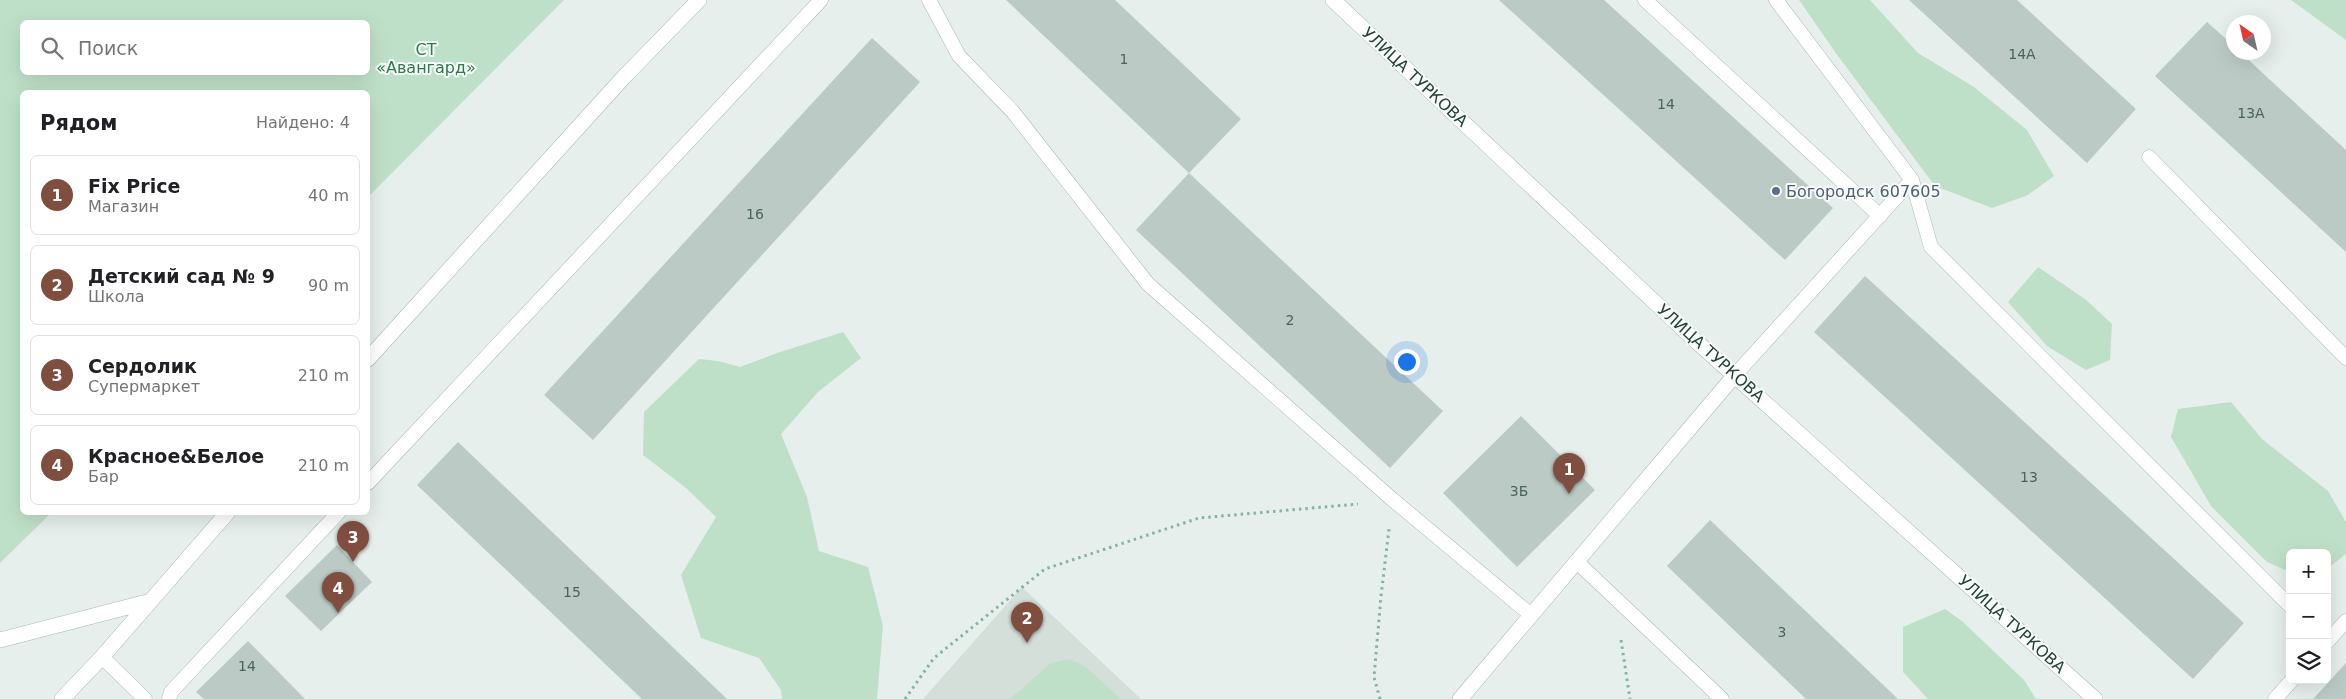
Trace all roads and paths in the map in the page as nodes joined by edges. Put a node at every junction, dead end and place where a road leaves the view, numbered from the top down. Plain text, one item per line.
1 (699, 0) edge
2 (821, 0) edge
3 (929, 0) edge
4 (1333, 0) edge
5 (1646, 0) edge
6 (1776, 0) edge
7 (2149, 157) dead end
8 (1912, 180) junction
9 (1880, 216) junction
10 (370, 357) edge
11 (2346, 358) edge
12 (1735, 375) junction
13 (370, 481) edge
14 (1393, 500) junction
15 (225, 515) edge
16 (337, 515) edge
17 (1577, 562) junction
18 (1615, 598) junction
19 (151, 601) junction
20 (2286, 602) edge
21 (1531, 615) junction
22 (2346, 621) edge
23 (2330, 639) edge
24 (0, 640) edge
25 (102, 657) junction
26 (2288, 684) edge
27 (62, 699) edge
28 (145, 699) edge
29 (169, 699) edge
30 (905, 699) edge
31 (1380, 699) edge
32 (1460, 699) edge
33 (1630, 699) edge
34 (1722, 699) edge
35 (2095, 699) edge
36 (2275, 699) edge

1 - 10 street
2 - 13 lane
3 - 14 lane
4 - 12 street, УЛИЦА ТУРКОВА
5 - 9 lane
6 - 8 lane
7 - 11 lane
8 - 9 lane
8 - 20 lane
9 - 12 lane
12 - 17 street
12 - 35 street, УЛИЦА ТУРКОВА
14 - 21 lane
14 - 30 path
14 - 31 path
15 - 19 street
16 - 29 lane
17 - 18 lane
17 - 21 street
18 - 33 path
18 - 34 lane
19 - 24 street
19 - 25 street
21 - 32 street
22 - 23 lane
25 - 27 street
25 - 28 lane
26 - 36 lane

